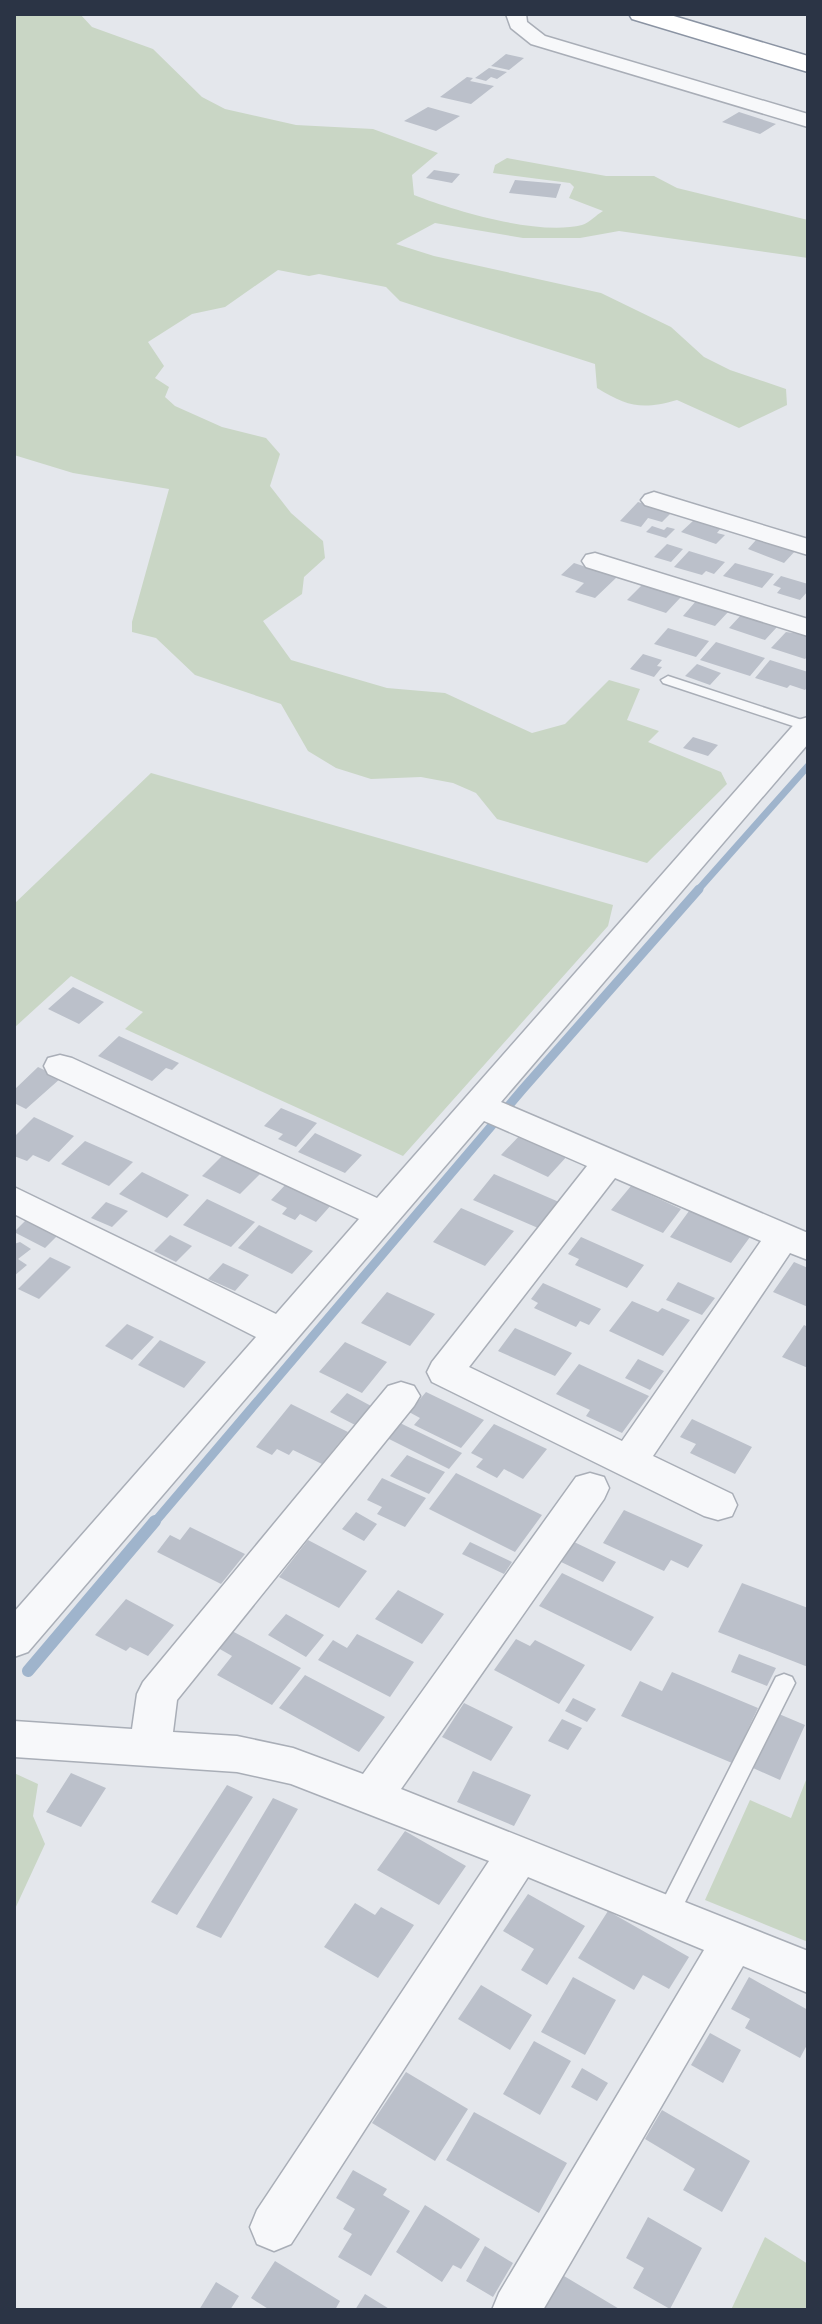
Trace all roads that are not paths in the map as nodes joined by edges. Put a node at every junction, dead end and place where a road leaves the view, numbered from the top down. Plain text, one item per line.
1 (516, 14) edge
2 (642, 14) edge
3 (808, 64) edge
4 (808, 121) edge
5 (654, 500) dead end
6 (808, 547) edge
7 (595, 561) dead end
8 (808, 628) edge
9 (668, 680) dead end
10 (808, 726) edge
11 (60, 1066) dead end
12 (495, 1112) junction
13 (609, 1162) junction
14 (14, 1199) edge
15 (382, 1215) junction
16 (796, 1241) edge
17 (279, 1332) junction
18 (401, 1396) dead end
19 (628, 1462) junction
20 (590, 1488) dead end
21 (718, 1505) dead end
22 (14, 1640) edge
23 (784, 1683) dead end
24 (14, 1739) edge
25 (150, 1748) junction
26 (373, 1795) junction
27 (519, 1853) junction
28 (667, 1915) junction
29 (733, 1942) junction
30 (808, 1972) edge
31 (274, 2227) dead end
32 (516, 2310) edge

1 - 4 street
2 - 3 highway
5 - 6 street
7 - 8 street
9 - 10 lane
10 - 12 street
11 - 15 street
12 - 13 street
12 - 15 street
13 - 16 street
13 - 19 street
14 - 17 street
15 - 17 street
16 - 19 street
17 - 22 street
18 - 25 street
19 - 21 street
20 - 26 street
23 - 28 lane
24 - 25 street
25 - 26 street
26 - 27 street
27 - 28 street
27 - 31 street
28 - 29 street
29 - 30 street
29 - 32 street

